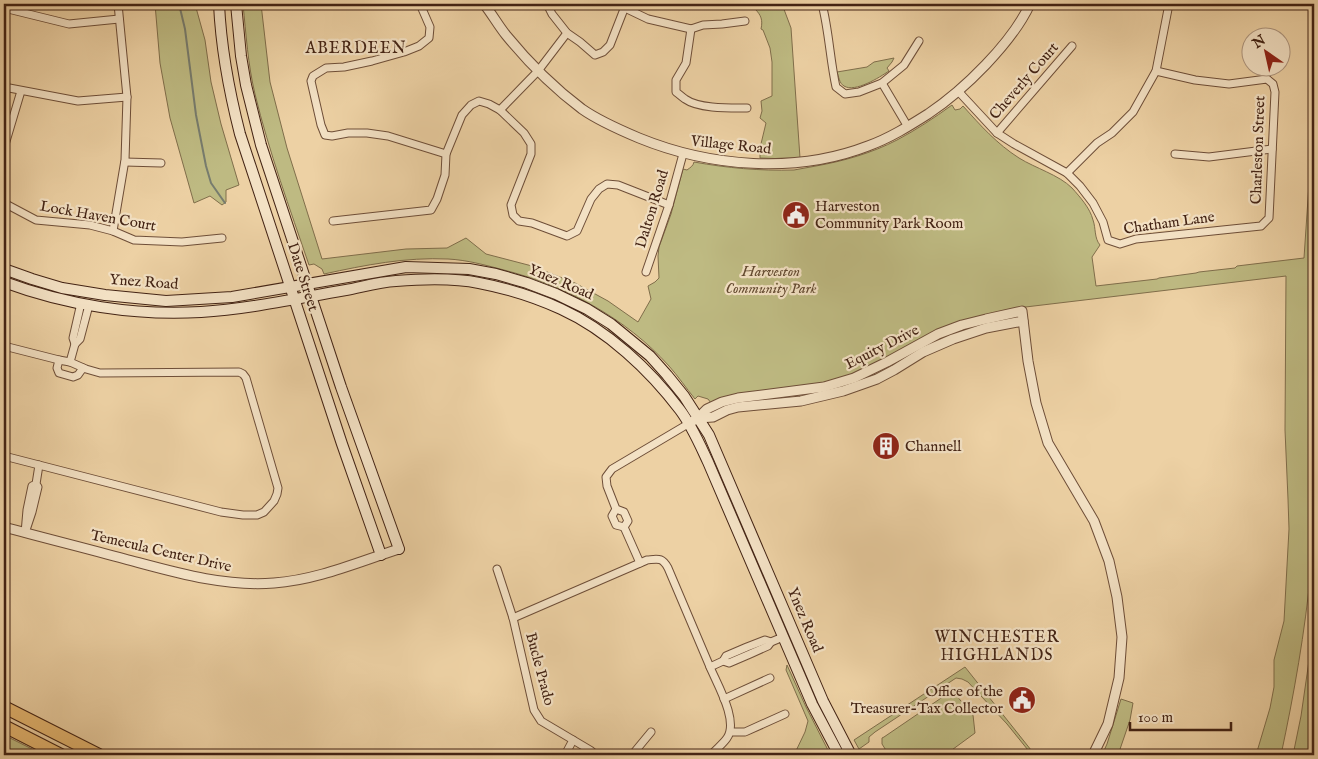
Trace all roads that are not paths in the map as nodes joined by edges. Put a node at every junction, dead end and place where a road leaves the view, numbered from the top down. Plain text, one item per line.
1 (118, 4) edge
2 (219, 4) edge
3 (236, 4) edge
4 (420, 4) edge
5 (484, 4) edge
6 (549, 4) edge
7 (822, 4) edge
8 (1030, 4) edge
9 (1169, 4) edge
10 (626, 6) edge
11 (4, 8) edge
12 (119, 19) junction
13 (745, 21) dead end
14 (691, 29) junction
15 (566, 33) junction
16 (919, 41) dead end
17 (1072, 46) dead end
18 (538, 71) junction
19 (1156, 71) junction
20 (882, 83) junction
21 (4, 87) edge
22 (21, 91) junction
23 (958, 91) junction
24 (126, 97) junction
25 (747, 108) dead end
26 (500, 110) junction
27 (908, 127) junction
28 (997, 133) junction
29 (4, 148) edge
30 (1272, 150) junction
31 (446, 154) junction
32 (683, 154) junction
33 (1175, 154) dead end
34 (125, 162) junction
35 (161, 162) dead end
36 (1067, 173) junction
37 (4, 203) edge
38 (669, 205) junction
39 (1269, 218) joint
40 (333, 221) dead end
41 (113, 230) junction
42 (222, 238) dead end
43 (4, 269) edge
44 (646, 272) dead end
45 (4, 282) edge
46 (307, 284) junction
47 (291, 287) junction
48 (310, 296) junction
49 (144, 299) junction
50 (294, 299) junction
51 (85, 304) junction
52 (4, 346) edge
53 (58, 360) junction
54 (70, 362) junction
55 (83, 368) junction
56 (698, 418) junction
57 (688, 424) junction
58 (4, 456) edge
59 (39, 465) junction
60 (4, 527) edge
61 (25, 533) junction
62 (399, 549) joint
63 (381, 555) junction
64 (640, 563) junction
65 (497, 569) dead end
66 (513, 618) junction
67 (783, 637) junction
68 (710, 667) junction
69 (809, 667) junction
70 (770, 678) dead end
71 (724, 699) junction
72 (4, 707) edge
73 (784, 714) dead end
74 (4, 726) edge
75 (651, 732) dead end
76 (731, 732) junction
77 (573, 740) junction
78 (61, 755) edge
79 (99, 755) edge
80 (564, 755) edge
81 (596, 755) edge
82 (632, 755) edge
83 (711, 755) edge
84 (839, 755) edge
85 (851, 755) edge
86 (1093, 755) edge

1 - 12 street
2 - 47 main road, Date Street
3 - 46 main road, Date Street
4 - 31 street
5 - 18 street, Village Road
6 - 15 street
7 - 20 street
8 - 23 street, Village Road
9 - 19 street
10 - 14 street
10 - 15 street
11 - 12 street
12 - 24 street
13 - 14 street
14 - 25 street
15 - 18 street
16 - 20 street
17 - 28 street, Cheverly Court
18 - 26 street
18 - 32 street, Village Road
19 - 30 street, Charleston Street
19 - 36 street
20 - 27 street
21 - 22 street
22 - 24 street
22 - 29 street
23 - 27 street, Village Road
23 - 28 street, Chatham Lane
24 - 34 street
26 - 31 street
26 - 38 street
27 - 32 street, Village Road
28 - 36 street, Chatham Lane
30 - 33 street
30 - 39 street, Charleston Street
31 - 40 street
32 - 38 street, Dalton Road
34 - 35 street
34 - 41 street
36 - 39 street, Chatham Lane
37 - 41 street, Lock Haven Court
38 - 44 street, Dalton Road
41 - 42 street, Lock Haven Court
43 - 49 main road, Ynez Road
45 - 51 main road, Ynez Road
46 - 47 main road, Ynez Road
46 - 48 main road, Date Street
46 - 56 main road, Ynez Road
47 - 49 main road, Ynez Road
47 - 50 main road, Date Street
48 - 50 main road, Ynez Road
48 - 57 main road, Ynez Road
48 - 62 main road, Date Street
49 - 51 main road
50 - 51 main road, Ynez Road
50 - 63 main road, Date Street
51 - 54 street
52 - 53 street
53 - 54 street
53 - 55 street
54 - 55 street
55 - 59 street
56 - 57 street, Equity Drive
56 - 69 main road, Ynez Road
56 - 86 street, Equity Drive
57 - 64 street
57 - 67 main road, Ynez Road
58 - 59 street
59 - 61 street
60 - 61 street, Temecula Center Drive
61 - 63 street, Temecula Center Drive
62 - 63 street, Temecula Center Drive
64 - 66 street, Bucle Prado
64 - 68 street, Bucle Prado
65 - 66 street, Bucle Prado
66 - 77 street, Bucle Prado
67 - 68 street
67 - 69 main road
67 - 84 main road, Ynez Road
68 - 71 street, Bucle Prado
69 - 85 main road, Ynez Road
70 - 71 street
71 - 76 street, Bucle Prado
72 - 79 highway
73 - 76 street
74 - 78 highway
75 - 82 street
76 - 83 street
77 - 80 street
77 - 81 street, Bucle Prado

